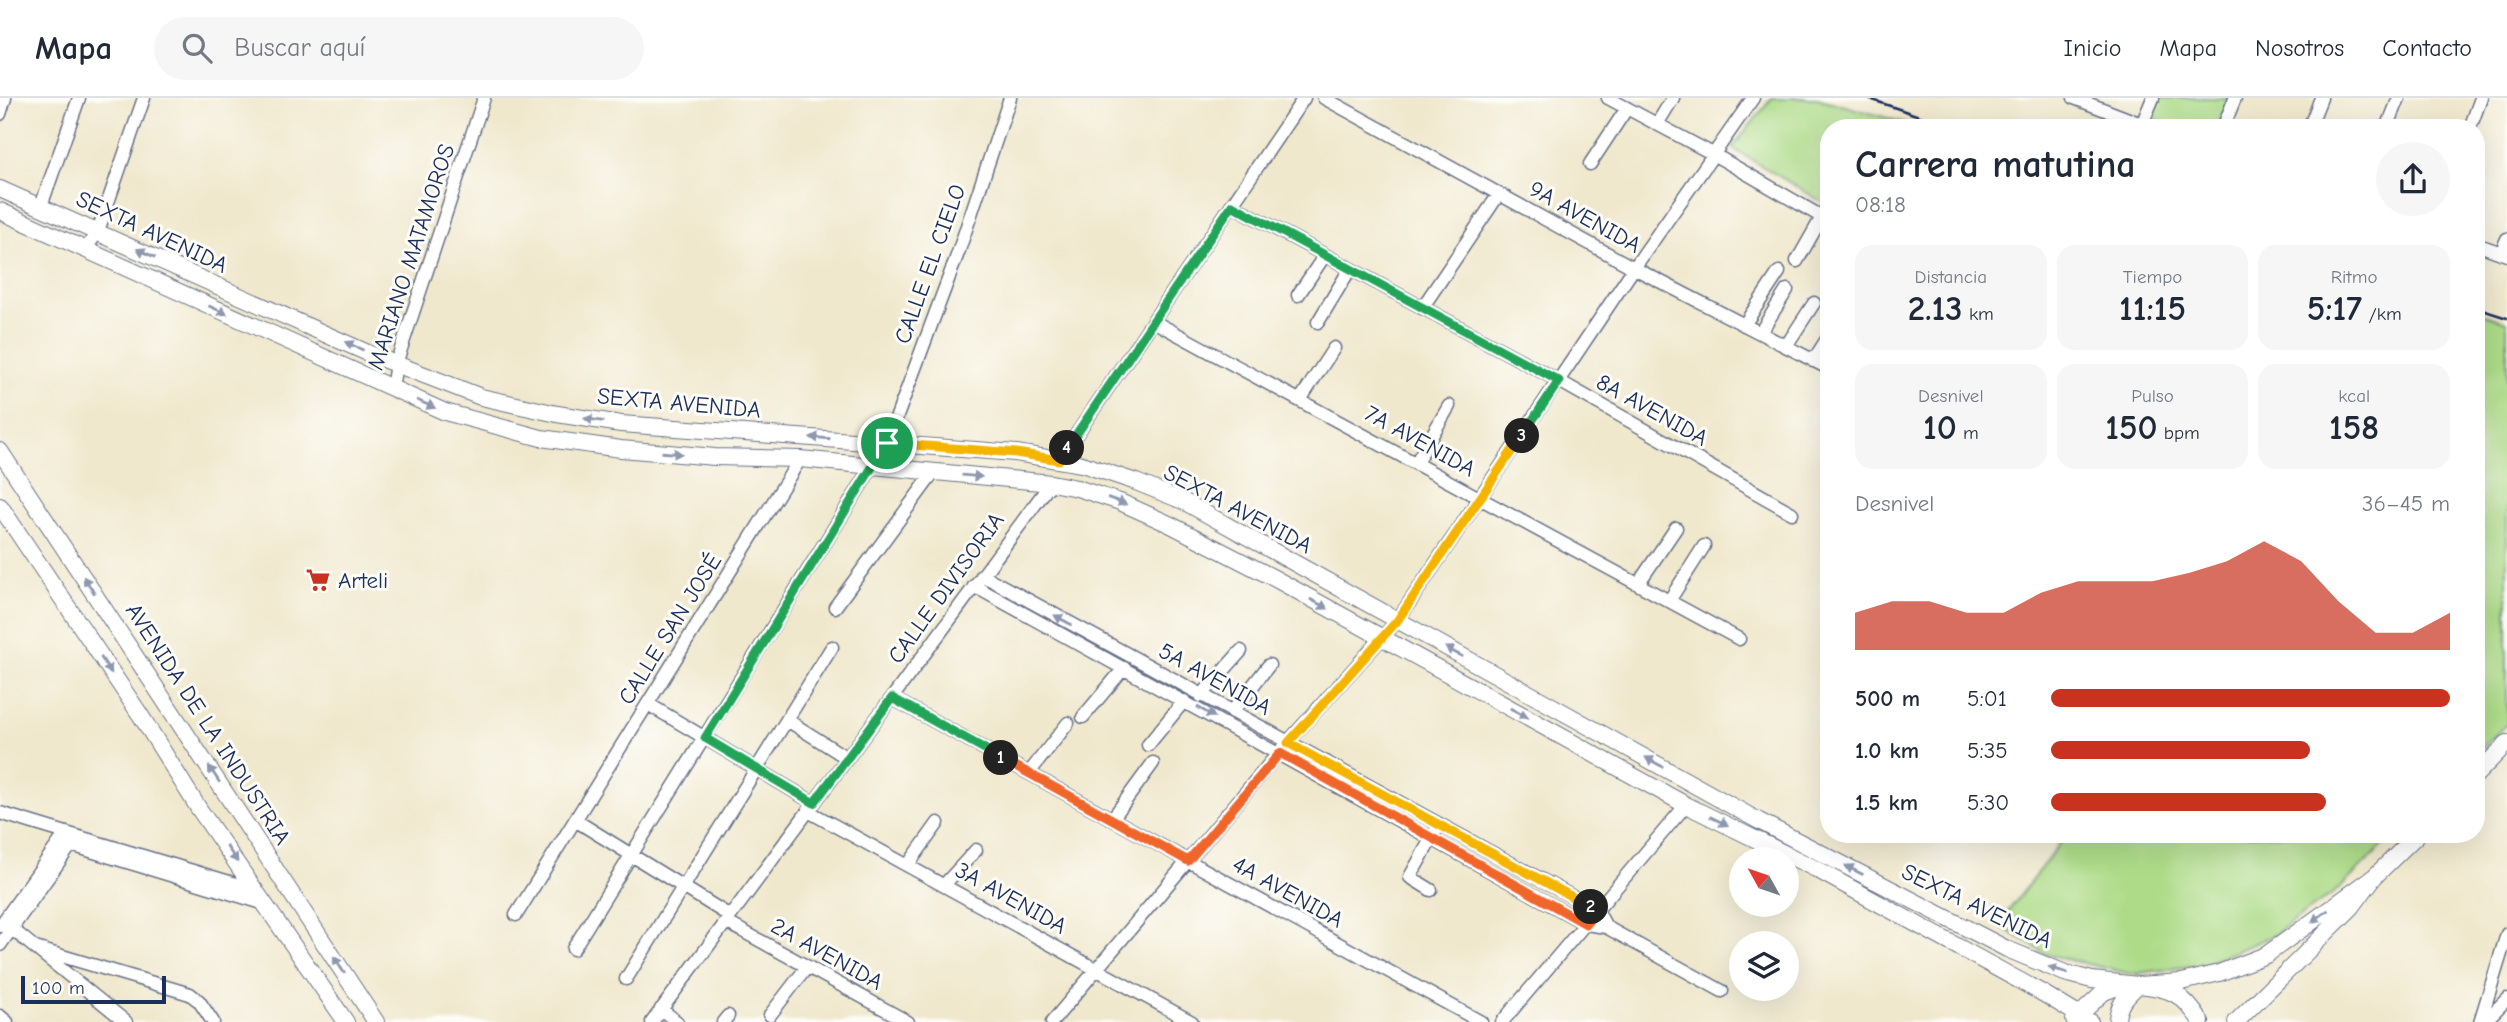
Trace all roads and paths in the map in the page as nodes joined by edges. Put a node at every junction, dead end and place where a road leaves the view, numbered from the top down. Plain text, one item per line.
1 (5, 98) edge
2 (79, 98) edge
3 (144, 98) edge
4 (484, 98) edge
5 (1010, 98) edge
6 (1304, 98) edge
7 (1324, 98) edge
8 (1608, 98) edge
9 (1673, 98) edge
10 (1753, 98) edge
11 (2074, 98) edge
12 (2152, 98) edge
13 (2235, 98) edge
14 (2321, 98) edge
15 (2399, 98) edge
16 (2481, 98) edge
17 (1625, 104) edge
18 (0, 114) edge
19 (2129, 119) edge
20 (2148, 119) edge
21 (2227, 119) edge
22 (2313, 119) edge
23 (2391, 119) edge
24 (2473, 119) edge
25 (1657, 124) junction
26 (1713, 154) junction
27 (1590, 164) dead end
28 (0, 189) edge
29 (1499, 194) junction
30 (1232, 205) junction
31 (41, 206) junction
32 (0, 211) edge
33 (1820, 216) edge
34 (1820, 226) edge
35 (98, 231) junction
36 (2507, 239) edge
37 (2485, 247) edge
38 (85, 250) junction
39 (2504, 254) edge
40 (1325, 255) junction
41 (1797, 261) dead end
42 (1634, 268) junction
43 (1350, 269) junction
44 (1779, 272) dead end
45 (1787, 290) dead end
46 (1298, 295) dead end
47 (1814, 303) dead end
48 (1422, 307) junction
49 (1153, 321) junction
50 (1318, 322) dead end
51 (1744, 325) junction
52 (1760, 333) junction
53 (1786, 346) junction
54 (1334, 348) dead end
55 (1820, 351) edge
56 (1814, 361) junction
57 (396, 364) junction
58 (1820, 364) edge
59 (1559, 381) junction
60 (392, 388) junction
61 (1300, 400) junction
62 (1449, 406) dead end
63 (887, 443) junction
64 (0, 451) edge
65 (800, 459) junction
66 (1059, 460) junction
67 (1416, 463) junction
68 (874, 467) junction
69 (934, 472) junction
70 (1051, 482) junction
71 (1480, 498) junction
72 (0, 506) edge
73 (1792, 513) dead end
74 (1676, 528) dead end
75 (1704, 546) dead end
76 (982, 575) junction
77 (1638, 584) junction
78 (974, 586) junction
79 (1669, 601) junction
80 (835, 607) dead end
81 (1397, 621) junction
82 (1380, 638) junction
83 (1739, 639) dead end
84 (1086, 640) junction
85 (832, 647) dead end
86 (1241, 651) dead end
87 (1269, 665) dead end
88 (1133, 668) junction
89 (1201, 696) junction
90 (892, 698) junction
91 (1184, 701) junction
92 (648, 704) junction
93 (1232, 712) junction
94 (1083, 717) dead end
95 (787, 720) junction
96 (1068, 723) dead end
97 (705, 738) junction
98 (2507, 743) edge
99 (1148, 746) dead end
100 (1284, 748) junction
101 (847, 758) junction
102 (1153, 762) dead end
103 (2485, 766) edge
104 (756, 769) junction
105 (1029, 773) junction
106 (1686, 805) junction
107 (811, 807) junction
108 (0, 813) edge
109 (1112, 819) junction
110 (575, 820) junction
111 (938, 823) dead end
112 (1439, 824) junction
113 (1431, 837) junction
114 (68, 839) junction
115 (2409, 843) edge
116 (976, 850) dead end
117 (631, 856) junction
118 (1188, 861) junction
119 (908, 864) junction
120 (2375, 876) junction
121 (944, 885) junction
122 (682, 887) junction
123 (1432, 890) dead end
124 (261, 897) junction
125 (1597, 910) junction
126 (516, 915) dead end
127 (728, 919) junction
128 (1586, 924) junction
129 (1606, 927) junction
130 (2507, 933) edge
131 (3, 935) edge
132 (35, 948) junction
133 (573, 948) dead end
134 (807, 967) junction
135 (1096, 969) junction
136 (626, 978) dead end
137 (2131, 985) junction
138 (2270, 989) junction
139 (1722, 991) dead end
140 (2507, 999) edge
141 (661, 1009) junction
142 (770, 1015) dead end
143 (0, 1016) edge
144 (2081, 1019) edge
145 (7, 1022) edge
146 (126, 1022) edge
147 (213, 1022) edge
148 (346, 1022) edge
149 (376, 1022) edge
150 (652, 1022) edge
151 (677, 1022) edge
152 (908, 1022) edge
153 (1052, 1022) edge
154 (1192, 1022) edge
155 (1481, 1022) edge
156 (1502, 1022) edge
157 (2117, 1022) edge
158 (2201, 1022) edge
159 (2236, 1022) edge
160 (2252, 1022) edge
161 (2482, 1022) edge

1 - 18 street
2 - 31 street
3 - 35 street
4 - 57 street, MARIANO MATAMOROS
5 - 63 street, CALLE EL CIELO
6 - 30 street
7 - 29 street, 9A AVENIDA
8 - 17 street
9 - 25 street
10 - 26 street
11 - 19 street
12 - 20 street
13 - 21 street
14 - 22 street
15 - 23 street
16 - 24 street
17 - 25 street
17 - 27 street
25 - 26 street
26 - 33 street
26 - 42 street
28 - 31 main road, SEXTA AVENIDA
29 - 42 street, 9A AVENIDA
29 - 48 street
30 - 40 street, 8A AVENIDA
30 - 49 street
31 - 35 main road, SEXTA AVENIDA
32 - 38 main road, SEXTA AVENIDA
34 - 41 street
35 - 38 street
57 -> 35 main road, SEXTA AVENIDA
36 - 39 street
37 - 39 street
38 -> 60 main road, SEXTA AVENIDA
40 - 43 street, 8A AVENIDA
40 - 46 street
42 - 51 street, 9A AVENIDA
42 - 59 street
43 - 48 street, 8A AVENIDA
43 - 50 street
44 - 51 street
45 - 52 street
47 - 53 street
48 - 59 street, 8A AVENIDA
49 - 61 street, 7A AVENIDA
49 - 66 street
51 - 52 street, 9A AVENIDA
52 - 53 street, 9A AVENIDA
53 - 56 street, 9A AVENIDA
54 - 61 street
55 - 56 street
56 - 58 street, 9A AVENIDA
57 - 60 street, MARIANO MATAMOROS
63 -> 57 main road, SEXTA AVENIDA
59 - 71 street
59 - 73 street, 8A AVENIDA
60 -> 65 main road, SEXTA AVENIDA
61 - 67 street, 7A AVENIDA
62 - 67 street
63 - 66 main road, SEXTA AVENIDA
63 - 68 street, CALLE EL CIELO
149 -> 64 main road, AVENIDA DE LA INDUSTRIA
65 - 68 main road, SEXTA AVENIDA
65 - 92 street, CALLE SAN JOSÉ
66 - 81 main road, SEXTA AVENIDA
67 - 71 street, 7A AVENIDA
68 - 69 main road, SEXTA AVENIDA
68 - 97 street, CALLE EL CIELO
69 -> 70 main road, SEXTA AVENIDA
69 - 80 street
70 - 76 street, CALLE DIVISORIA
70 -> 82 main road, SEXTA AVENIDA
71 - 77 street, 7A AVENIDA
71 - 81 street
72 -> 124 main road
74 - 77 street
75 - 79 street
76 - 78 street, CALLE DIVISORIA
84 -> 76 street, 5A AVENIDA
77 - 79 street, 7A AVENIDA
78 - 84 street, 5A AVENIDA
78 - 90 street, CALLE DIVISORIA
79 - 83 street, 7A AVENIDA
81 - 82 street
137 -> 81 main road, SEXTA AVENIDA
82 - 100 street
82 -> 106 main road, SEXTA AVENIDA
84 - 88 street, 5A AVENIDA
85 - 95 street
86 - 89 street
87 - 93 street
88 - 89 street, 5A AVENIDA
88 - 91 street, 5A AVENIDA
88 - 94 street
89 - 93 street, 5A AVENIDA
90 - 101 street, CALLE DIVISORIA
90 - 105 street, 4A AVENIDA
91 - 99 street
91 -> 100 street, 5A AVENIDA
92 - 97 street, 3A AVENIDA
92 - 110 street, CALLE SAN JOSÉ
93 - 100 street, 5A AVENIDA
95 - 101 street
95 - 104 street
96 - 105 street
97 - 104 street, 3A AVENIDA
97 - 117 street, CALLE EL CIELO
98 - 103 main road
100 - 112 street, 5A AVENIDA
100 - 113 street, 5A AVENIDA
100 - 118 street
101 - 107 street, CALLE DIVISORIA
102 - 109 street
104 - 107 street, 3A AVENIDA
104 - 122 street
105 - 109 street, 4A AVENIDA
106 - 125 street
106 -> 144 main road, SEXTA AVENIDA
107 - 119 street, 3A AVENIDA
107 - 127 street, CALLE DIVISORIA
108 - 114 street
109 - 118 street, 4A AVENIDA
110 - 117 street, 2A AVENIDA
110 - 126 street, CALLE SAN JOSÉ
111 - 119 street
112 - 113 street
112 - 125 street, 5A AVENIDA
113 - 123 street
113 - 128 street, 5A AVENIDA
114 - 124 street
114 - 131 street
115 - 120 main road
116 - 121 street
117 - 122 street, 2A AVENIDA
117 - 133 street, CALLE EL CIELO
118 - 135 street
118 - 155 street, 4A AVENIDA
119 - 121 street, 3A AVENIDA
120 -> 137 main road, SEXTA AVENIDA
120 - 138 main road
121 - 135 street, 3A AVENIDA
122 - 127 street, 2A AVENIDA
122 - 136 street
124 - 148 main road
125 - 128 street
125 - 129 street
127 - 134 street, 2A AVENIDA
127 - 141 street, CALLE DIVISORIA
128 - 129 street, 5A AVENIDA
128 - 156 street
129 - 139 street, 5A AVENIDA
130 - 161 street
131 - 132 street
132 - 146 street
132 - 147 street
134 - 142 street
134 - 152 street, 2A AVENIDA
135 - 153 street
135 - 154 street, 3A AVENIDA
137 - 144 main road
137 - 157 main road
137 - 158 main road
138 - 159 main road
138 - 160 main road
140 - 161 street
141 - 150 street, CALLE DIVISORIA
141 - 151 street
143 - 145 street

